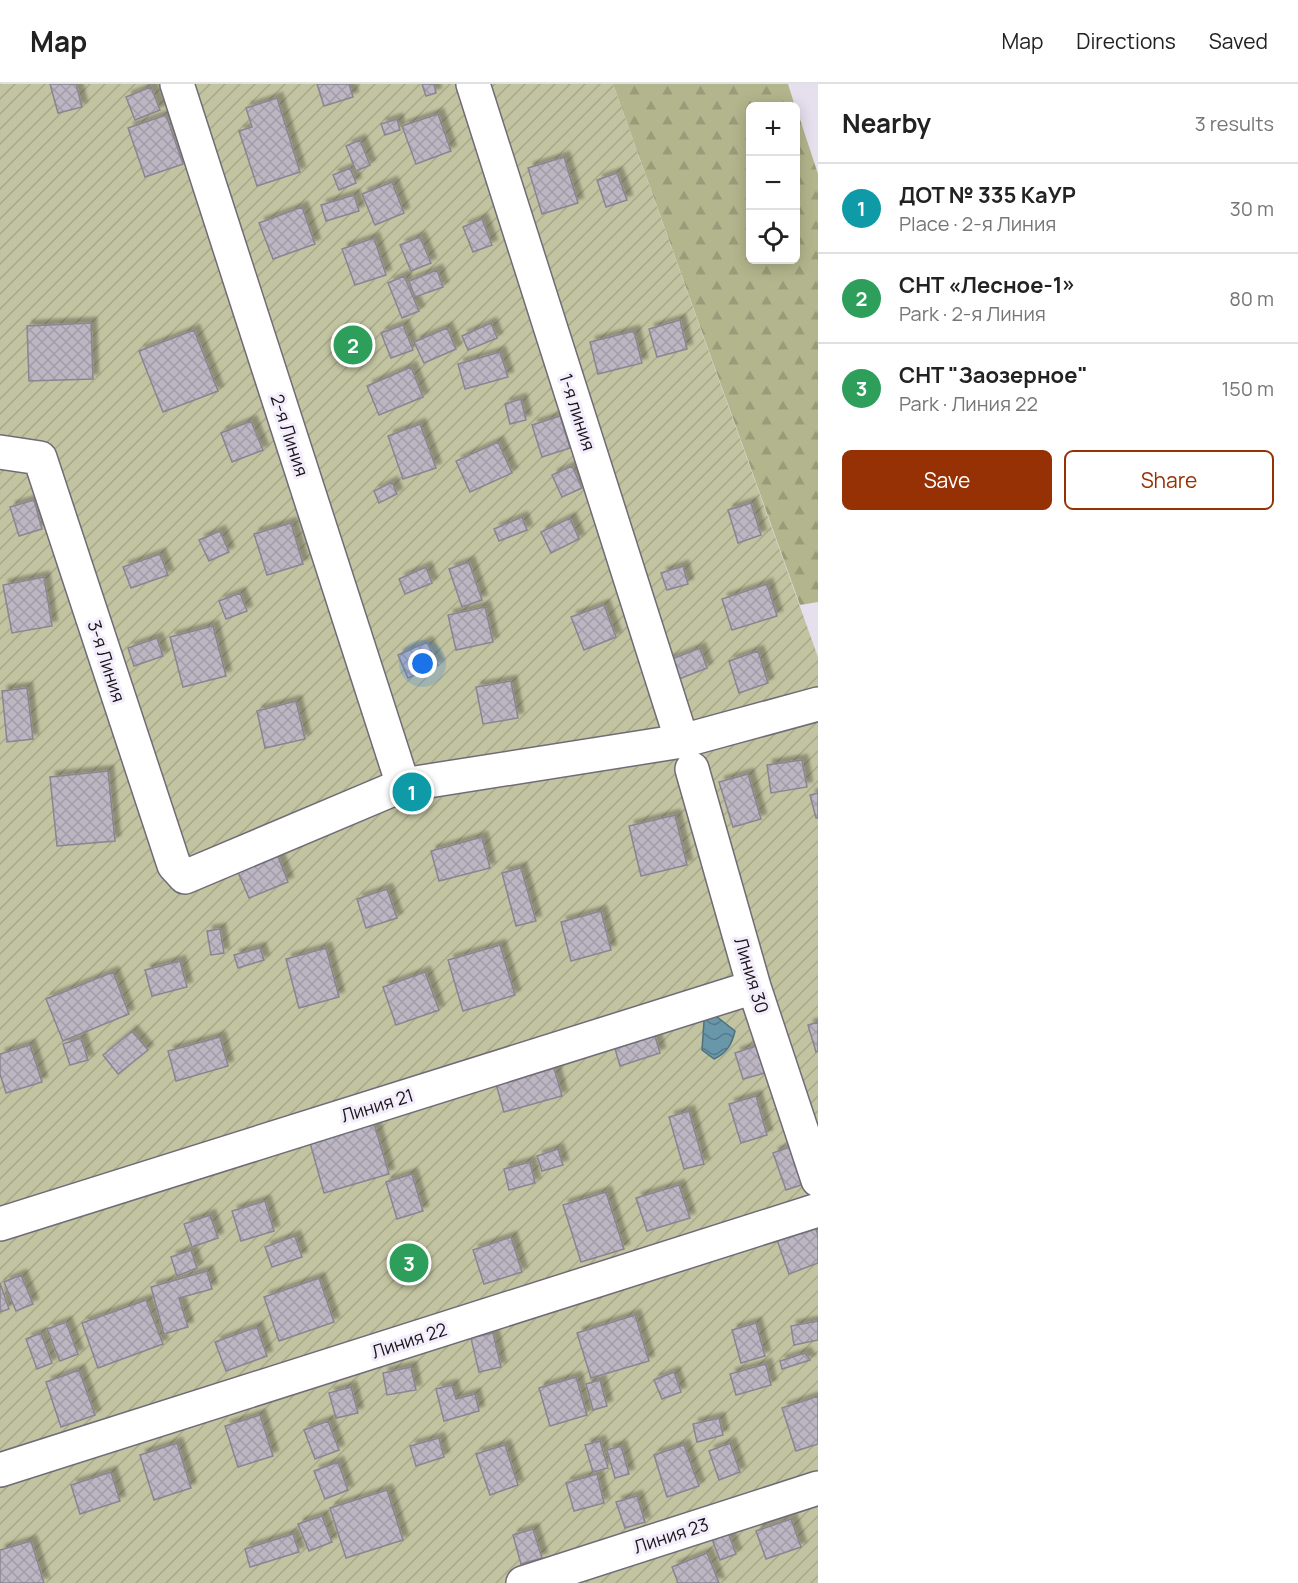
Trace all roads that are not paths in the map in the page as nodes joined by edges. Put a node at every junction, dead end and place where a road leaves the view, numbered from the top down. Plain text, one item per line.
1 (177, 84) edge
2 (473, 84) edge
3 (0, 452) edge
4 (818, 704) edge
5 (687, 755) junction
6 (403, 785) junction
7 (754, 987) junction
8 (818, 1180) edge
9 (818, 1210) edge
10 (0, 1224) edge
11 (0, 1470) edge
12 (818, 1488) edge
13 (523, 1583) edge

1 - 6 street, 2-я Линия
2 - 5 street, 1-я линия
3 - 6 street, 3-я Линия
4 - 5 street
5 - 6 street
5 - 7 street, Линия 30
7 - 8 street, Линия 30
7 - 10 street, Линия 21
9 - 11 street, Линия 22
12 - 13 street, Линия 23

